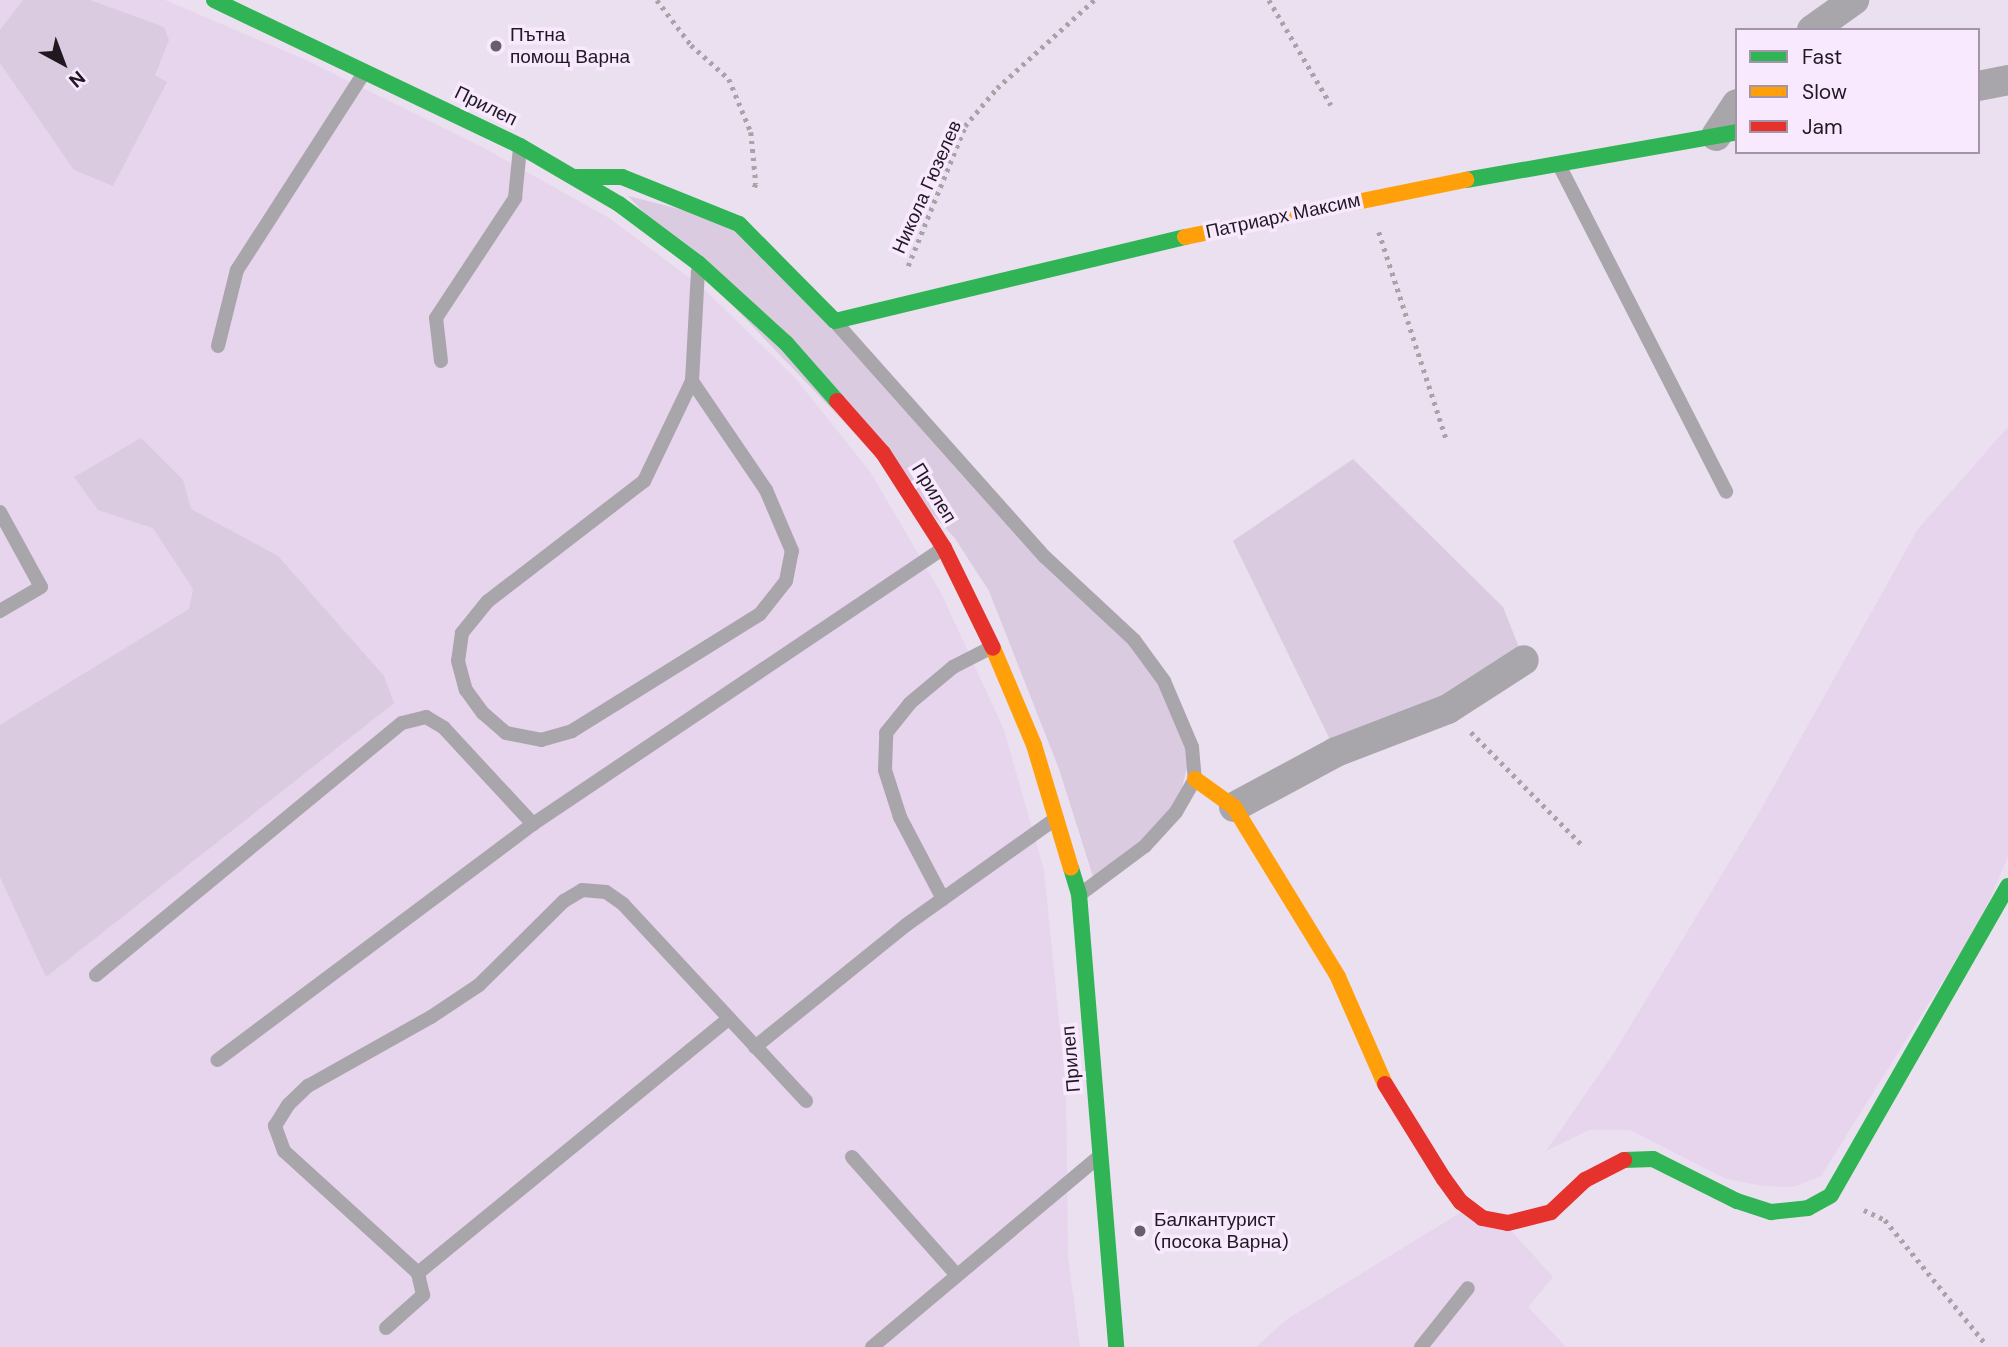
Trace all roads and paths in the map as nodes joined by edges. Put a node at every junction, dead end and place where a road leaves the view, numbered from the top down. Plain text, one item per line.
1 (214, 0) edge
2 (657, 0) edge
3 (1094, 0) edge
4 (1269, 0) edge
5 (1854, 0) edge
6 (1815, 28) edge
7 (365, 72) junction
8 (2008, 80) edge
9 (1980, 86) edge
10 (1331, 105) dead end
11 (1735, 110) edge
12 (1727, 134) edge
13 (520, 146) junction
14 (1559, 164) junction
15 (575, 177) junction
16 (1367, 198) junction
17 (739, 224) junction
18 (698, 263) junction
19 (889, 308) junction
20 (835, 321) junction
21 (218, 346) dead end
22 (441, 361) dead end
23 (692, 381) junction
24 (1447, 441) dead end
25 (1726, 492) dead end
26 (0, 512) edge
27 (944, 548) junction
28 (0, 611) edge
29 (992, 647) junction
30 (1524, 660) dead end
31 (1448, 709) junction
32 (1195, 779) junction
33 (1234, 807) junction
34 (1058, 817) junction
35 (533, 824) junction
36 (1584, 847) dead end
37 (2008, 886) edge
38 (1079, 894) junction
39 (943, 899) junction
40 (96, 975) dead end
41 (729, 1018) junction
42 (755, 1046) junction
43 (217, 1059) dead end
44 (806, 1101) dead end
45 (1100, 1155) junction
46 (852, 1157) dead end
47 (1831, 1195) junction
48 (418, 1273) junction
49 (956, 1274) junction
50 (1468, 1288) dead end
51 (386, 1328) dead end
52 (1985, 1343) dead end
53 (872, 1347) edge
54 (1116, 1347) edge
55 (1421, 1347) edge

1 - 7 street, Прилеп
2 - 17 path
3 - 19 path, Никола Гюзелев
4 - 10 path
5 - 6 street
7 - 13 street, Прилеп
7 - 21 lane
8 - 9 street
11 - 12 street
12 - 14 street, Патриарх Максим
13 - 15 street, Прилеп
13 - 22 lane
14 - 16 street, Патриарх Максим
14 - 25 lane
15 - 17 street
15 - 18 street, Прилеп
16 - 19 street, Патриарх Максим
16 - 24 path
17 - 20 street
18 - 23 lane
18 - 27 street, Прилеп
19 - 20 street, Патриарх Максим
20 - 32 lane
23 - 23 lane
26 - 28 lane
27 - 29 street, Прилеп
27 - 35 lane
29 - 34 street, Прилеп
29 - 39 lane
30 - 31 street
31 - 33 street
31 - 36 path
32 - 33 street
32 - 38 lane
33 - 47 street
34 - 38 street, Прилеп
34 - 39 lane
35 - 40 lane
35 - 43 lane
37 - 47 street
38 - 45 street, Прилеп
39 - 42 lane
41 - 42 lane
41 - 48 lane
41 - 48 lane
42 - 44 lane
45 - 49 lane
45 - 54 street, Прилеп
46 - 49 lane
47 - 52 path
48 - 51 lane
49 - 53 lane
50 - 55 lane

